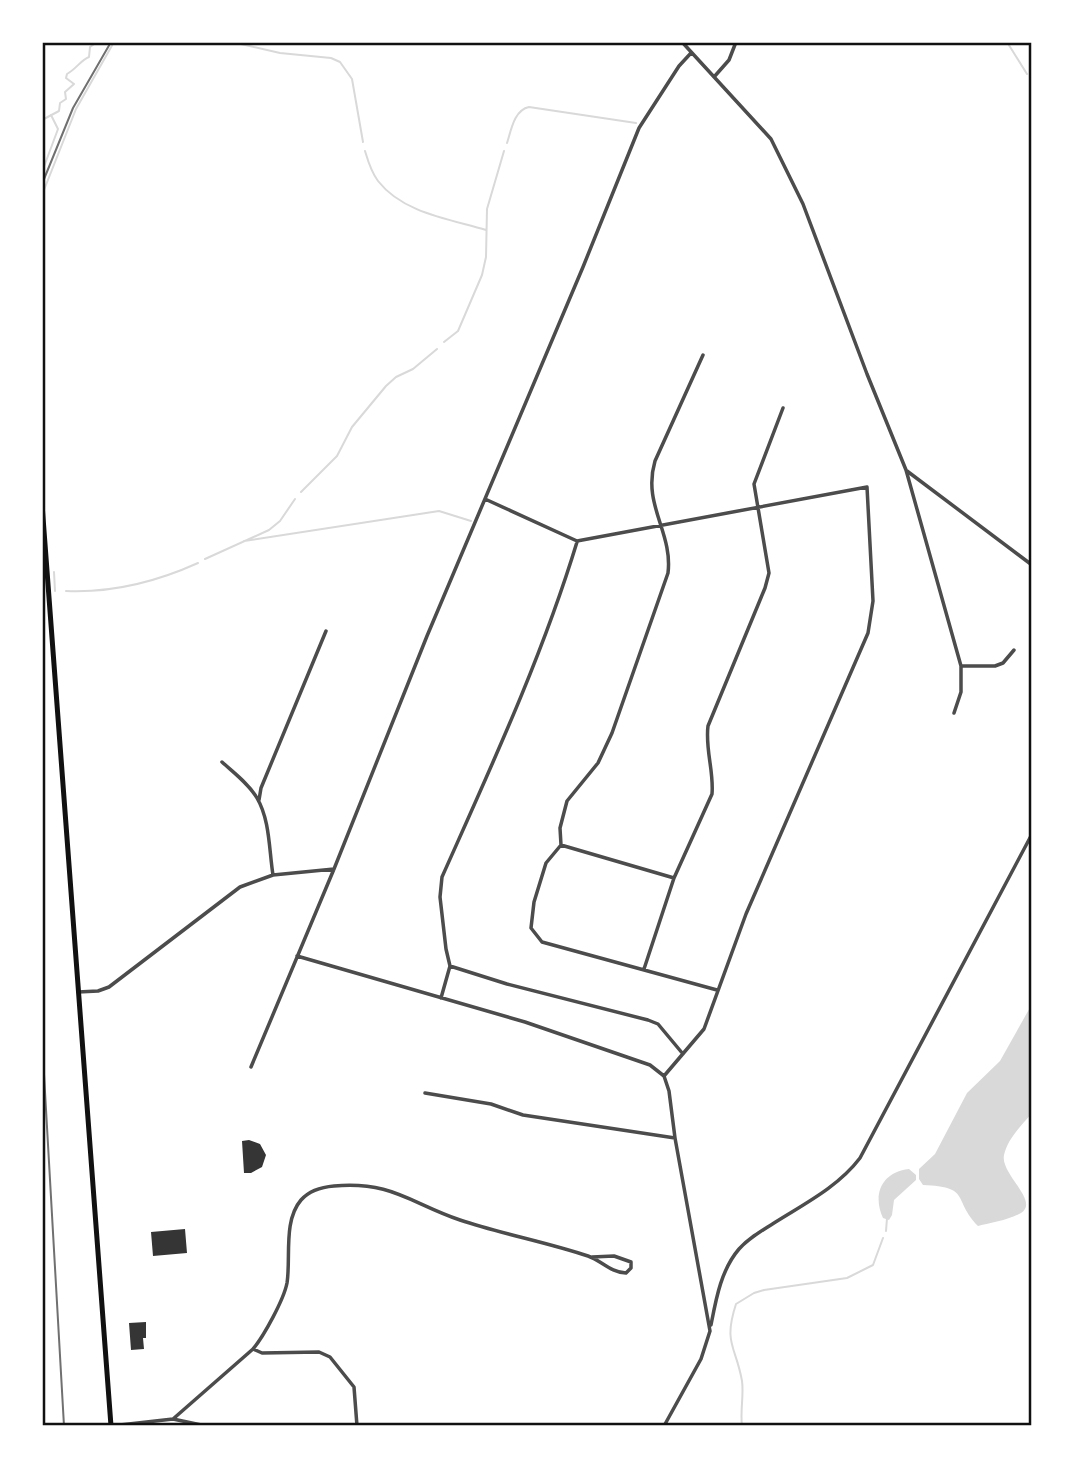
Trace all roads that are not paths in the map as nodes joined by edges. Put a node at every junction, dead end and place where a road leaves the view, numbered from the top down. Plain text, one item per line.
1 (682, 42) edge
2 (736, 42) edge
3 (691, 53) junction
4 (714, 77) junction
5 (703, 355) dead end
6 (783, 408) dead end
7 (905, 470) junction
8 (485, 499) junction
9 (42, 503) edge
10 (758, 507) junction
11 (660, 526) junction
12 (577, 541) junction
13 (1032, 565) edge
14 (326, 631) dead end
15 (1014, 650) dead end
16 (961, 666) junction
17 (954, 713) dead end
18 (222, 762) dead end
19 (259, 800) junction
20 (1032, 834) edge
21 (561, 845) junction
22 (334, 869) junction
23 (273, 875) junction
24 (674, 878) junction
25 (297, 956) junction
26 (450, 966) junction
27 (644, 970) junction
28 (717, 990) junction
29 (78, 992) junction
30 (441, 998) junction
31 (682, 1054) junction
32 (251, 1066) dead end
33 (664, 1076) junction
34 (425, 1093) dead end
35 (675, 1139) junction
36 (592, 1257) junction
37 (710, 1331) junction
38 (254, 1349) junction
39 (173, 1419) junction
40 (111, 1426) edge
41 (206, 1426) edge
42 (357, 1426) edge
43 (664, 1426) edge

1 - 3 street
2 - 4 street
3 - 4 street
3 - 8 street
4 - 7 street
5 - 11 street
6 - 10 street
7 - 13 street
7 - 16 street
8 - 12 street
8 - 22 street
9 - 29 main road
10 - 11 street
10 - 24 street
10 - 28 street
11 - 12 street
11 - 21 street
12 - 26 street
14 - 19 street
15 - 16 street
16 - 17 street
18 - 19 street
19 - 23 street
20 - 37 street
21 - 24 street
21 - 27 street
22 - 23 street
22 - 25 street
23 - 29 street
24 - 27 street
25 - 30 street
25 - 32 street
26 - 30 street
26 - 31 street
27 - 28 street
28 - 31 street
29 - 40 main road
30 - 33 street
31 - 33 street
33 - 35 street
34 - 35 street
35 - 37 street
36 - 36 street
36 - 38 street
37 - 43 street
38 - 39 street
38 - 42 street
39 - 40 street
39 - 41 street

